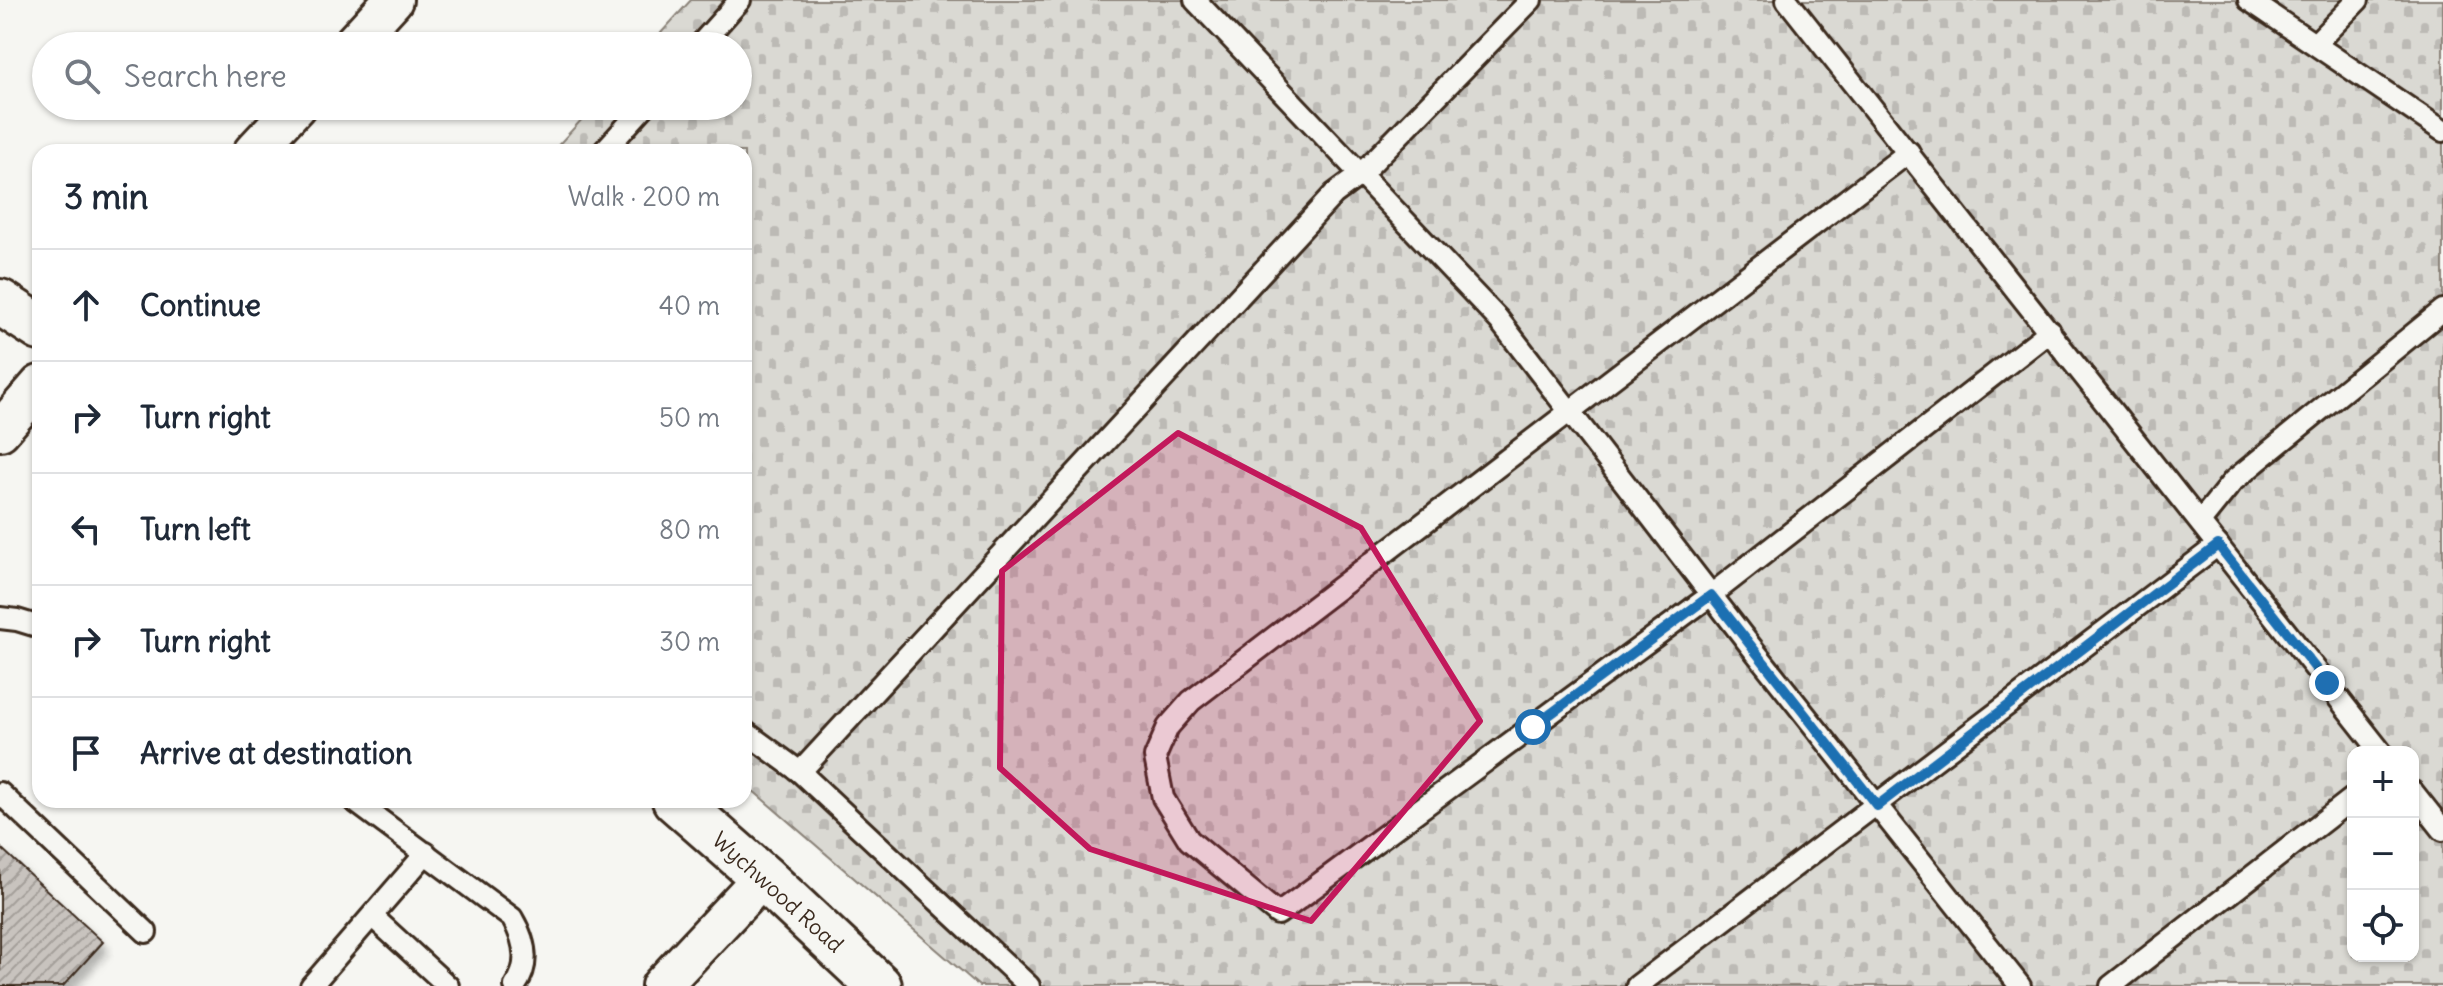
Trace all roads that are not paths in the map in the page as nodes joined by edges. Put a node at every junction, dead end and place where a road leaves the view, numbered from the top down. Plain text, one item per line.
1 (393, 0) edge
2 (740, 0) edge
3 (1195, 0) edge
4 (1531, 0) edge
5 (1787, 0) edge
6 (2249, 0) edge
7 (2358, 0) edge
8 (364, 32) edge
9 (711, 32) edge
10 (2315, 44) junction
11 (283, 120) edge
12 (632, 120) edge
13 (2443, 131) edge
14 (260, 144) edge
15 (610, 144) edge
16 (1909, 152) junction
17 (1361, 174) junction
18 (0, 302) edge
19 (2443, 310) edge
20 (32, 323) edge
21 (2050, 331) junction
22 (32, 394) edge
23 (1569, 411) junction
24 (0, 431) edge
25 (2200, 522) junction
26 (2218, 545) junction
27 (1711, 595) junction
28 (0, 618) edge
29 (32, 625) edge
30 (752, 737) edge
31 (2376, 746) edge
32 (800, 772) junction
33 (0, 793) edge
34 (2419, 800) edge
35 (2347, 803) edge
36 (1877, 806) junction
37 (364, 808) edge
38 (684, 808) edge
39 (2443, 830) edge
40 (426, 853) junction
41 (763, 877) junction
42 (372, 916) junction
43 (146, 932) dead end
44 (312, 986) edge
45 (448, 986) edge
46 (515, 986) edge
47 (661, 986) edge
48 (879, 986) edge
49 (1029, 986) edge
50 (1637, 986) edge
51 (2020, 986) edge
52 (2111, 986) edge

1 - 8 street
2 - 9 lane
3 - 17 lane
4 - 17 lane
5 - 16 lane
6 - 10 lane
7 - 10 lane
10 - 13 lane
11 - 14 street
12 - 15 lane
16 - 21 lane
16 - 23 lane
17 - 23 lane
17 - 32 lane
18 - 20 street
19 - 25 lane
21 - 25 lane
21 - 27 lane
22 - 24 street
23 - 27 lane
23 - 27 lane
25 - 26 lane
26 - 31 lane
26 - 36 lane
27 - 36 lane
28 - 29 lane
30 - 32 lane
32 - 49 lane
33 - 43 lane
34 - 39 lane
35 - 52 lane
36 - 50 lane
36 - 51 lane
37 - 40 lane
38 - 41 street, Wychwood Road
40 - 42 lane
40 - 46 lane
41 - 47 street
41 - 48 street, Wychwood Road
42 - 44 lane
42 - 45 lane

